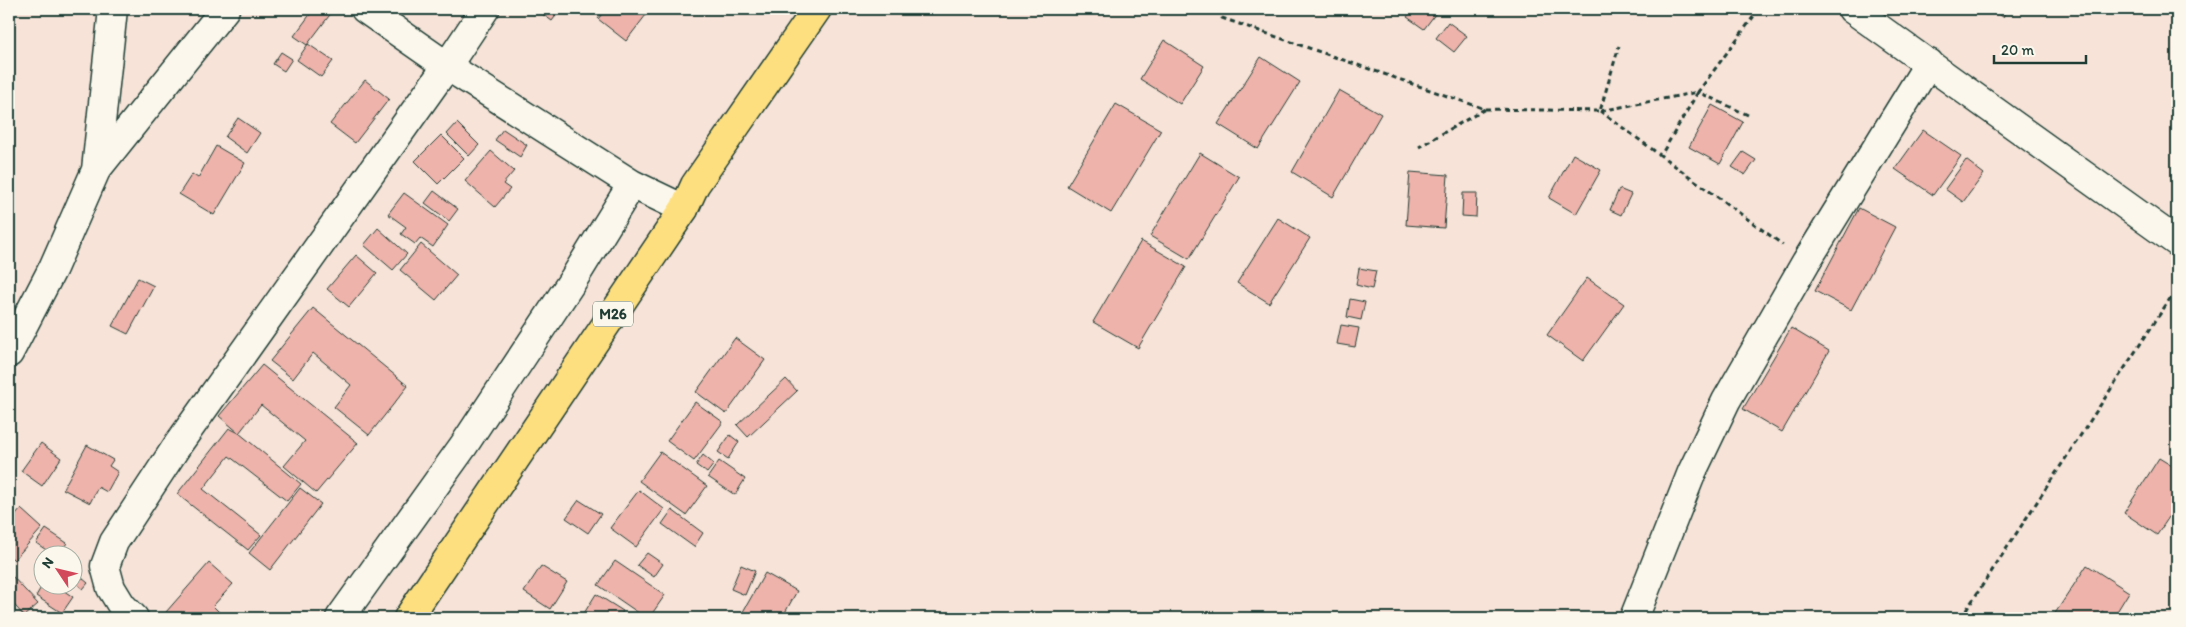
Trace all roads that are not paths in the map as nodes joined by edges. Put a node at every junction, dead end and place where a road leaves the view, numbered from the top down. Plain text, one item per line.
1 (113, 9) edge
2 (224, 9) edge
3 (365, 9) edge
4 (485, 9) edge
5 (817, 9) edge
6 (1852, 9) edge
7 (1929, 63) junction
8 (447, 66) junction
9 (96, 170) junction
10 (632, 184) junction
11 (684, 209) junction
12 (2177, 242) edge
13 (9, 353) edge
14 (134, 618) edge
15 (340, 618) edge
16 (408, 618) edge
17 (1634, 618) edge

1 - 9 street
2 - 9 street
3 - 8 street
4 - 8 street
5 - 11 main road, M26
6 - 7 street
7 - 12 street
7 - 17 street
8 - 10 street
8 - 14 street
9 - 13 street
10 - 11 street
10 - 15 street
11 - 16 main road, M26

